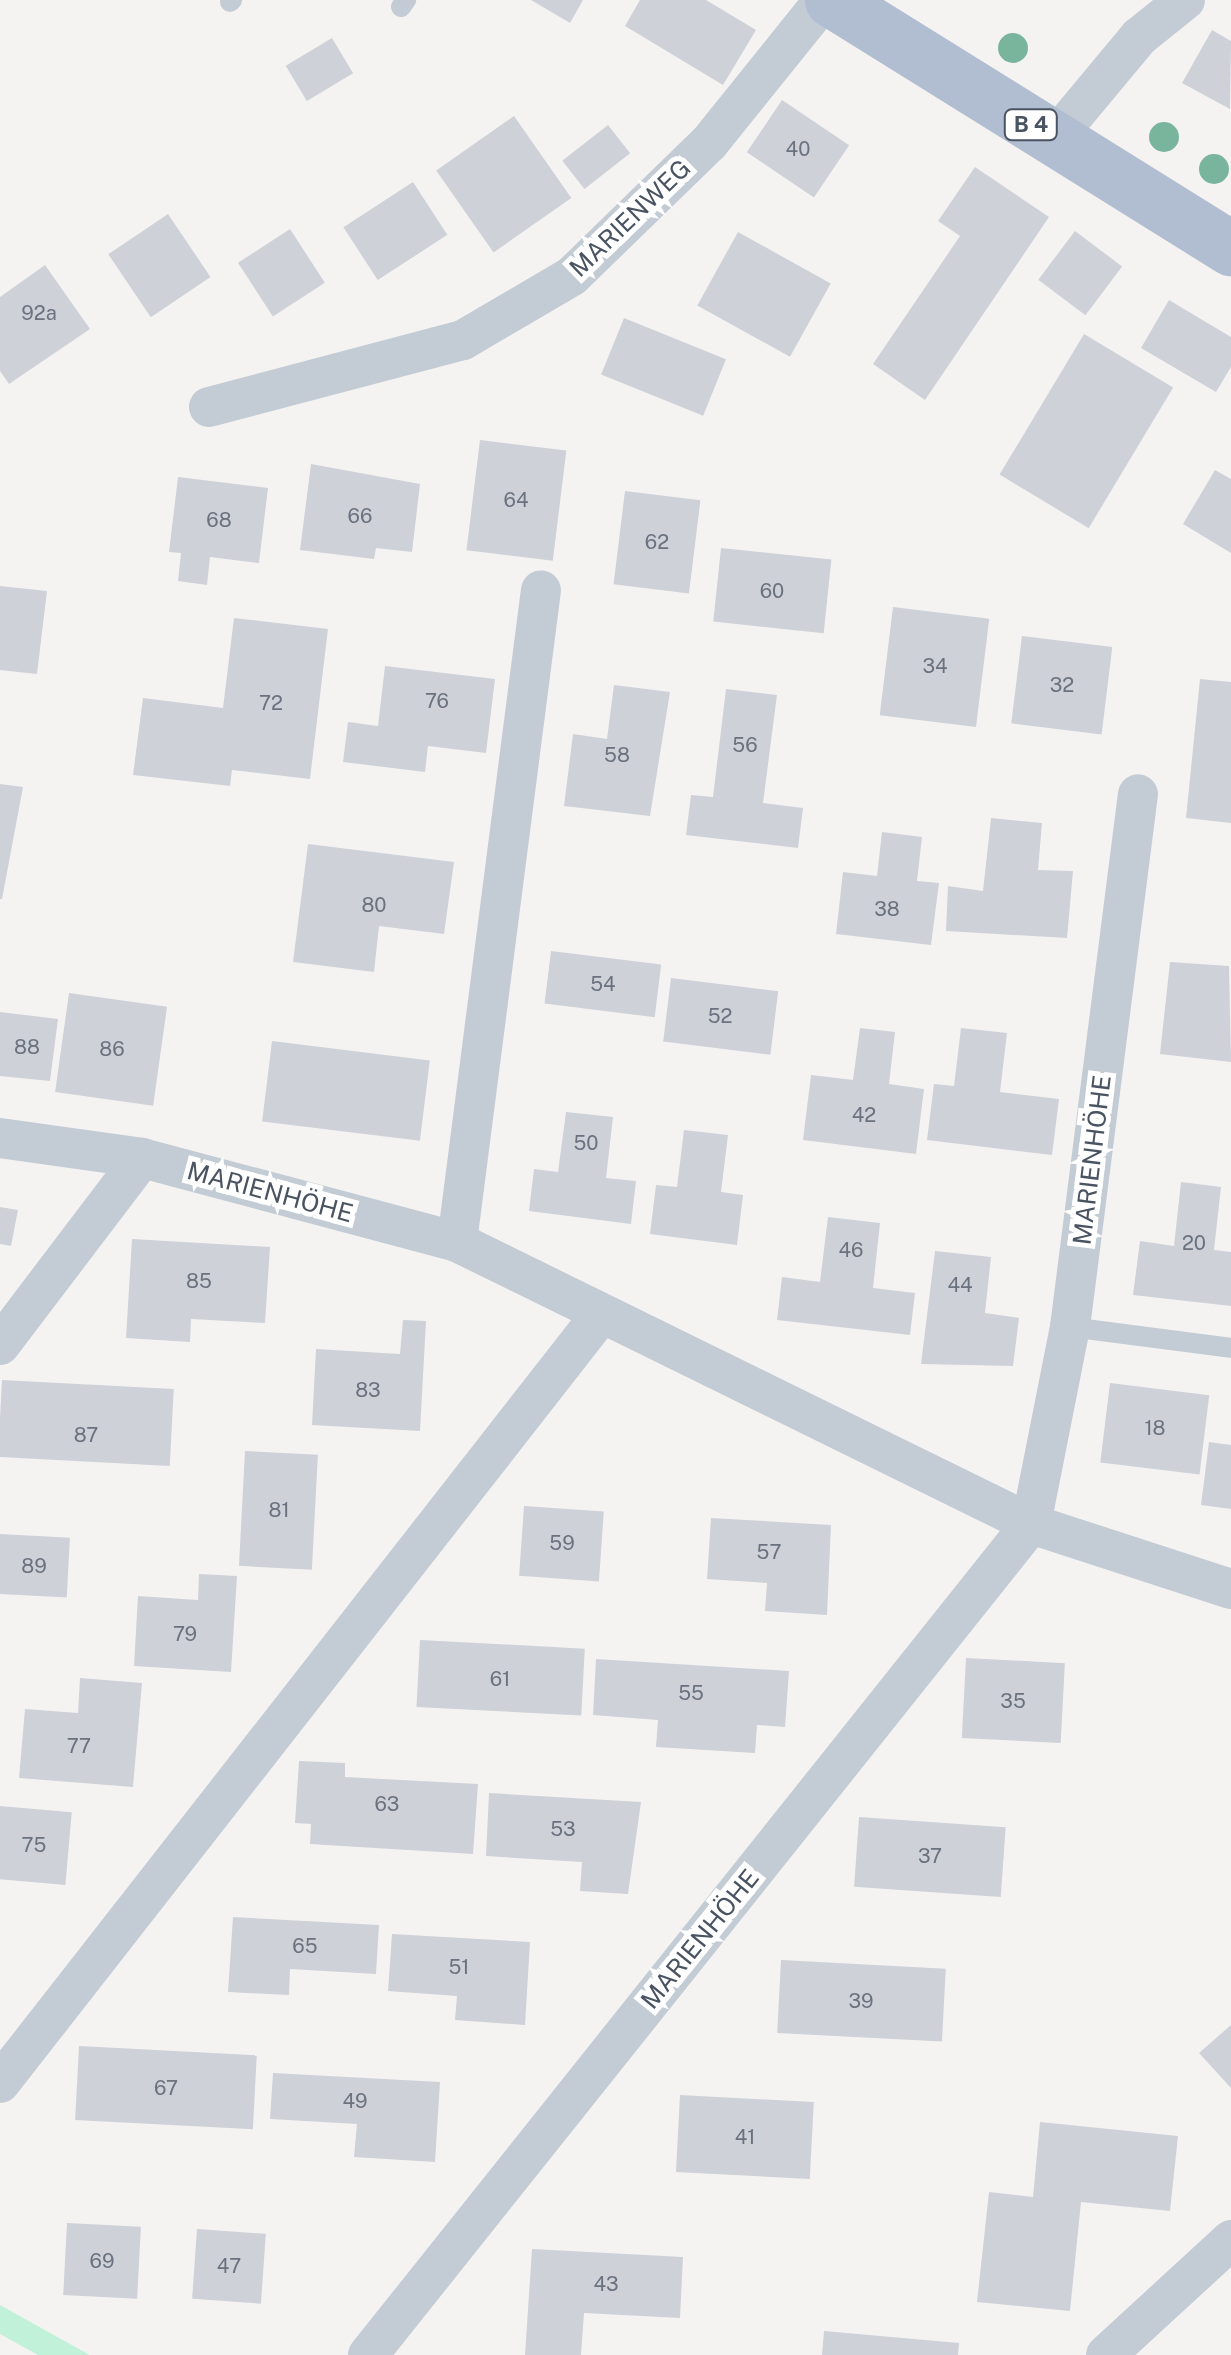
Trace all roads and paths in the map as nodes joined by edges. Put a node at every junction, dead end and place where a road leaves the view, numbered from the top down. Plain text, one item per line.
1 (824, 0) edge
2 (832, 0) edge
3 (1186, 0) edge
4 (1054, 138) junction
5 (1231, 248) edge
6 (209, 407) dead end
7 (541, 590) dead end
8 (1138, 794) dead end
9 (0, 1138) edge
10 (142, 1158) junction
11 (457, 1242) junction
12 (599, 1317) junction
13 (1070, 1327) junction
14 (0, 1345) edge
15 (1231, 1348) edge
16 (1031, 1524) junction
17 (1231, 1589) edge
18 (0, 2082) edge
19 (1231, 2240) edge
20 (368, 2355) edge
21 (1106, 2355) edge

1 - 6 street, MARIENWEG
2 - 4 main road, B 4
3 - 4 street
4 - 5 main road, B 4
7 - 11 street
8 - 13 street, MARIENHÖHE
9 - 10 street, MARIENHÖHE
10 - 11 street, MARIENHÖHE
10 - 14 street
11 - 12 street, MARIENHÖHE
12 - 16 street, MARIENHÖHE
12 - 18 street
13 - 15 lane
13 - 16 street, MARIENHÖHE
16 - 17 street, MARIENHÖHE
16 - 20 street, MARIENHÖHE
19 - 21 street

